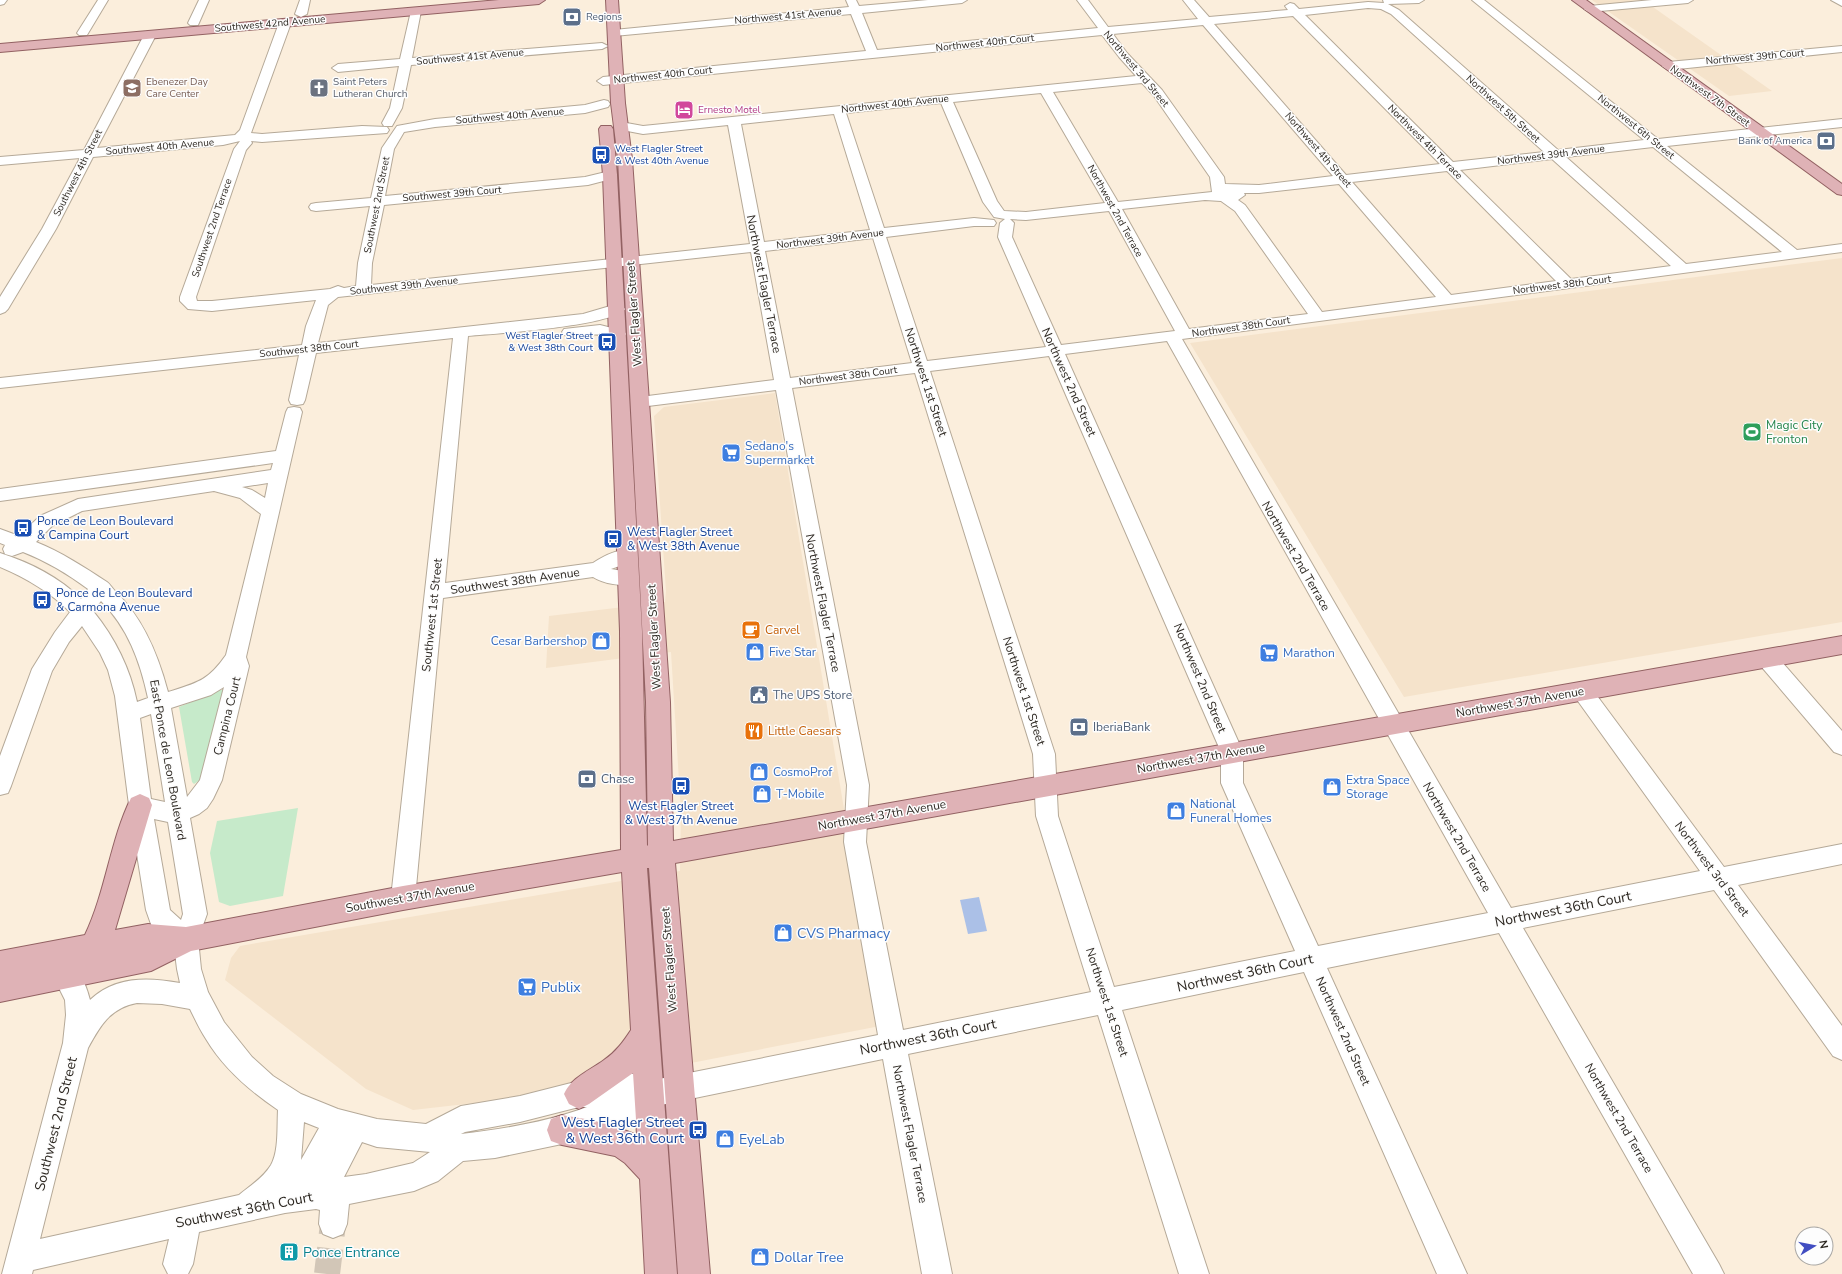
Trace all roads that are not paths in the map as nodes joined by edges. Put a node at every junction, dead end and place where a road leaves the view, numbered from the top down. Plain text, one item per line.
1 (2, 0) edge
2 (103, 0) edge
3 (204, 0) edge
4 (305, 0) edge
5 (463, 0) edge
6 (540, 0) edge
7 (612, 0) edge
8 (962, 0) edge
9 (1082, 0) edge
10 (1188, 0) edge
11 (1284, 0) edge
12 (1419, 0) edge
13 (1477, 0) edge
14 (1578, 0) edge
15 (1688, 0) edge
16 (1836, 0) edge
17 (0, 2) edge
18 (1383, 4) edge
19 (1842, 4) edge
20 (854, 5) edge
21 (416, 7) junction
22 (1589, 8) junction
23 (1296, 12) junction
24 (301, 14) junction
25 (1206, 21) junction
26 (194, 23) junction
27 (281, 23) junction
28 (1104, 31) junction
29 (608, 32) junction
30 (83, 33) junction
31 (150, 34) junction
32 (65, 35) junction
33 (0, 40) edge
34 (38, 44) junction
35 (602, 46) junction
36 (0, 48) edge
37 (1842, 49) edge
38 (873, 54) junction
39 (405, 63) junction
40 (1668, 66) junction
41 (338, 68) dead end
42 (606, 72) junction
43 (1146, 79) junction
44 (1045, 89) junction
45 (945, 99) junction
46 (604, 108) junction
47 (839, 110) junction
48 (734, 121) junction
49 (1842, 123) edge
50 (393, 126) junction
51 (622, 132) junction
52 (1760, 132) junction
53 (243, 140) junction
54 (1655, 143) junction
55 (88, 154) junction
56 (1554, 155) junction
57 (0, 161) edge
58 (1450, 168) junction
59 (610, 179) junction
60 (1343, 180) junction
61 (1842, 191) edge
62 (1229, 193) junction
63 (378, 201) junction
64 (1113, 206) junction
65 (316, 207) dead end
66 (997, 219) junction
67 (879, 233) junction
68 (758, 248) junction
69 (1842, 248) edge
70 (1795, 254) junction
71 (365, 263) junction
72 (623, 263) junction
73 (1683, 270) junction
74 (1567, 284) junction
75 (362, 290) junction
76 (333, 293) junction
77 (1447, 300) junction
78 (193, 306) joint
79 (617, 308) junction
80 (0, 309) edge
81 (1317, 316) junction
82 (618, 334) junction
83 (1178, 335) junction
84 (460, 338) junction
85 (1055, 350) junction
86 (307, 355) junction
87 (921, 367) junction
88 (620, 379) junction
89 (0, 383) edge
90 (783, 385) junction
91 (0, 396) edge
92 (640, 402) junction
93 (284, 456) junction
94 (279, 475) junction
95 (102, 482) junction
96 (213, 485) junction
97 (624, 489) junction
98 (0, 495) edge
99 (96, 501) junction
100 (271, 512) junction
101 (647, 518) junction
102 (0, 536) edge
103 (23, 543) junction
104 (0, 553) edge
105 (0, 560) edge
106 (628, 567) junction
107 (100, 587) junction
108 (434, 592) junction
109 (81, 610) junction
110 (1832, 647) edge
111 (236, 657) junction
112 (1767, 658) junction
113 (1582, 691) junction
114 (160, 704) junction
115 (128, 713) junction
116 (1392, 724) junction
117 (1842, 746) edge
118 (1232, 752) junction
119 (0, 786) edge
120 (1045, 786) junction
121 (140, 804) junction
122 (177, 812) junction
123 (857, 819) junction
124 (661, 854) junction
125 (1842, 854) edge
126 (634, 858) junction
127 (1719, 878) junction
128 (403, 898) junction
129 (1505, 921) junction
130 (186, 940) junction
131 (94, 946) junction
132 (1311, 959) junction
133 (0, 964) edge
134 (65, 976) junction
135 (0, 989) edge
136 (198, 998) junction
137 (1106, 1001) junction
138 (645, 1034) junction
139 (76, 1043) junction
140 (893, 1044) junction
141 (1842, 1047) edge
142 (679, 1088) junction
143 (579, 1094) junction
144 (649, 1094) junction
145 (292, 1104) junction
146 (346, 1125) junction
147 (562, 1130) junction
148 (428, 1138) junction
149 (458, 1148) junction
150 (654, 1173) junction
151 (328, 1195) junction
152 (285, 1199) junction
153 (246, 1207) junction
154 (187, 1220) junction
155 (333, 1224) tunnel mouth
156 (178, 1264) dead end
157 (20, 1266) edge
158 (661, 1274) edge
159 (694, 1274) edge
160 (937, 1274) edge
161 (1194, 1274) edge
162 (1452, 1274) edge
163 (1709, 1274) edge

1 - 17 street
2 - 30 street
3 - 26 street
4 - 24 street
5 - 21 main road, Southwest 42nd Avenue
6 - 21 main road, Southwest 42nd Avenue
7 - 29 main road, West Flagler Street
8 - 20 street, Northwest 41st Avenue
9 - 28 street, Northwest 3rd Street
10 - 25 street, Northwest 4th Street
11 - 23 street, Northwest 4th Terrace
12 - 18 street, Northwest 40th Court
13 - 54 street, Northwest 6th Street
14 - 22 main road, Northwest 7th Street
15 - 22 street
16 - 19 street
18 - 23 street, Northwest 40th Court
18 - 56 street, Northwest 5th Street
20 - 29 street, Northwest 41st Avenue
20 - 38 street
21 - 24 main road, Southwest 42nd Avenue
21 - 27 main road, Southwest 42nd Avenue
21 - 39 street
22 - 40 main road, Northwest 7th Street
23 - 25 street, Northwest 40th Court
23 - 58 street, Northwest 4th Terrace
24 - 26 main road, Southwest 42nd Avenue
24 - 27 main road
25 - 28 street, Northwest 40th Court
25 - 60 street, Northwest 4th Street
26 - 30 main road, Southwest 42nd Avenue
27 - 31 main road, Southwest 42nd Avenue
27 - 53 street, Southwest 2nd Terrace
28 - 38 street, Northwest 40th Court
28 - 43 street, Northwest 3rd Street
29 - 35 main road, West Flagler Street
29 - 42 main road, West Flagler Street
30 - 32 main road, Southwest 42nd Avenue
31 - 34 main road, Southwest 42nd Avenue
31 - 55 street, Southwest 4th Street
32 - 33 main road, Southwest 42nd Avenue
32 - 34 main road
34 - 36 main road, Southwest 42nd Avenue
35 - 39 street, Southwest 41st Avenue
35 - 42 main road, West Flagler Street
37 - 40 street, Northwest 39th Court
38 - 42 street, Northwest 40th Court
39 - 41 street, Southwest 41st Avenue
39 - 50 street
40 - 52 main road, Northwest 7th Street
42 - 46 main road, West Flagler Street
42 - 51 main road, West Flagler Street
43 - 44 street, Northwest 40th Avenue
43 - 62 street, Northwest 3rd Street
44 - 45 street, Northwest 40th Avenue
44 - 64 street, Northwest 2nd Terrace
45 - 47 street, Northwest 40th Avenue
45 - 66 street, Northwest 2nd Street
46 - 50 street, Southwest 40th Avenue
46 - 59 main road, West Flagler Street
47 - 48 street, Northwest 40th Avenue
47 - 67 street, Northwest 1st Street
48 - 51 street, Northwest 40th Avenue
48 - 68 street, Northwest Flagler Terrace
49 - 52 street, Northwest 39th Avenue
50 - 53 street, Southwest 40th Avenue
50 - 63 street, Southwest 2nd Street
51 - 72 main road, West Flagler Street
52 - 54 street, Northwest 39th Avenue
52 - 61 main road, Northwest 7th Street
53 - 55 street, Southwest 40th Avenue
53 - 78 street, Southwest 2nd Terrace
54 - 56 street, Northwest 39th Avenue
54 - 70 street, Northwest 6th Street
55 - 57 street, Southwest 40th Avenue
55 - 80 street, Southwest 4th Street
56 - 58 street, Northwest 39th Avenue
56 - 73 street, Northwest 5th Street
58 - 60 street, Northwest 39th Avenue
58 - 74 street, Northwest 4th Terrace
59 - 63 street, Southwest 39th Court
59 - 72 main road, West Flagler Street
60 - 62 street, Northwest 39th Avenue
60 - 77 street, Northwest 4th Street
62 - 64 street, Northwest 39th Avenue
62 - 81 street, Northwest 3rd Street
63 - 65 street, Southwest 39th Court
63 - 71 street, Southwest 2nd Street
64 - 66 street, Northwest 39th Avenue
64 - 83 street, Northwest 2nd Terrace
66 - 67 street, Northwest 39th Avenue
66 - 85 street, Northwest 2nd Street
67 - 68 street, Northwest 39th Avenue
67 - 87 street, Northwest 1st Street
68 - 72 street, Northwest 39th Avenue
68 - 90 street, Northwest Flagler Terrace
69 - 70 street, Northwest 38th Court
70 - 73 street, Northwest 38th Court
71 - 75 street, Southwest 2nd Street
71 - 76 street, Southwest 2nd Street
72 - 75 street, Southwest 39th Avenue
72 - 79 main road, West Flagler Street
72 - 92 main road, West Flagler Street
73 - 74 street, Northwest 38th Court
74 - 77 street, Northwest 38th Court
75 - 76 street, Southwest 39th Avenue
76 - 78 street, Southwest 39th Avenue
76 - 86 street, Southwest 2nd Street
77 - 81 street, Northwest 38th Court
79 - 82 main road, West Flagler Street
79 - 84 street, Southwest 38th Court
81 - 83 street, Northwest 38th Court
82 - 84 street, Southwest 38th Court
82 - 88 main road, West Flagler Street
83 - 85 street, Northwest 38th Court
83 - 116 street, Northwest 2nd Terrace
84 - 86 street, Southwest 38th Court
84 - 108 street, Southwest 1st Street
85 - 87 street, Northwest 38th Court
85 - 118 street, Northwest 2nd Street
86 - 89 street, Southwest 38th Court
86 - 91 street, Southwest 38th Court
86 - 93 street, Southwest 2nd Street
87 - 90 street, Northwest 38th Court
87 - 120 street, Northwest 1st Street
88 - 92 main road
88 - 97 main road, West Flagler Street
90 - 92 street, Northwest 38th Court
90 - 123 street, Northwest Flagler Terrace
92 - 101 main road, West Flagler Street
93 - 94 street, Southwest 2nd Street
93 - 95 street
94 - 96 street
94 - 100 street, Southwest 2nd Street
95 - 98 street
95 - 99 street
96 - 99 street
96 - 100 street
97 - 101 main road
97 - 106 main road, West Flagler Street
99 - 103 street
100 - 111 street, Southwest 2nd Street
101 - 124 main road, West Flagler Street
102 - 103 street, East Ponce de Leon Boulevard
103 - 104 street
103 - 107 street, East Ponce de Leon Boulevard
105 - 109 street
106 - 108 street, Southwest 38th Avenue
106 - 126 main road, West Flagler Street
107 - 109 street
107 - 114 street, East Ponce de Leon Boulevard
108 - 128 street, Southwest 1st Street
109 - 115 street
109 - 119 street
110 - 112 main road, Northwest 37th Avenue
111 - 114 street, Campina Court
111 - 122 street, Campina Court
112 - 113 main road, Northwest 37th Avenue
112 - 117 street
113 - 116 main road, Northwest 37th Avenue
113 - 127 street, Northwest 3rd Street
114 - 115 street, Campina Court
114 - 122 street, East Ponce de Leon Boulevard
115 - 121 street
116 - 118 main road, Northwest 37th Avenue
116 - 129 street, Northwest 2nd Terrace
118 - 120 main road, Northwest 37th Avenue
118 - 132 street, Northwest 2nd Street
120 - 123 main road, Northwest 37th Avenue
120 - 137 street, Northwest 1st Street
121 - 122 street
121 - 130 street
121 - 131 main road
122 - 130 street, East Ponce de Leon Boulevard
123 - 124 main road, Northwest 37th Avenue
123 - 140 street, Northwest Flagler Terrace
124 - 126 main road, Northwest 37th Avenue
124 - 142 main road, West Flagler Street
125 - 127 street, Northwest 36th Court
126 - 128 main road, Southwest 37th Avenue
126 - 138 main road, West Flagler Street
127 - 129 street, Northwest 36th Court
127 - 141 street, Northwest 3rd Street
128 - 130 main road, Southwest 37th Avenue
129 - 132 street, Northwest 36th Court
129 - 163 street, Northwest 2nd Terrace
130 - 131 main road, Southwest 37th Avenue
130 - 134 main road, Southwest 37th Avenue
130 - 136 street, East Ponce de Leon Boulevard
131 - 133 main road, Southwest 37th Avenue
132 - 137 street, Northwest 36th Court
132 - 162 street, Northwest 2nd Street
134 - 135 main road, Southwest 37th Avenue
134 - 139 street, Southwest 2nd Street
136 - 139 street
136 - 145 street, East Ponce de Leon Boulevard
137 - 140 street, Northwest 36th Court
137 - 161 street, Northwest 1st Street
138 - 143 main road
138 - 144 main road, West Flagler Street
139 - 157 street, Southwest 2nd Street
140 - 142 street, Northwest 36th Court
140 - 160 street, Northwest Flagler Terrace
142 - 144 street, Northwest 36th Court
142 - 159 main road, West Flagler Street
143 - 144 street
143 - 148 street
144 - 147 street, East Ponce de Leon Boulevard
144 - 150 main road, West Flagler Street
145 - 146 street, East Ponce de Leon Boulevard
145 - 153 street
146 - 148 street, East Ponce de Leon Boulevard
146 - 151 street
146 - 152 street
147 - 149 street, East Ponce de Leon Boulevard
147 - 150 main road
148 - 149 street, East Ponce de Leon Boulevard
149 - 151 street, Southwest 36th Court
150 - 158 main road, West Flagler Street
151 - 152 street, Southwest 36th Court
151 - 155 street
152 - 153 street, Southwest 36th Court
153 - 154 street, Southwest 36th Court
154 - 156 street
154 - 157 street, Southwest 36th Court

